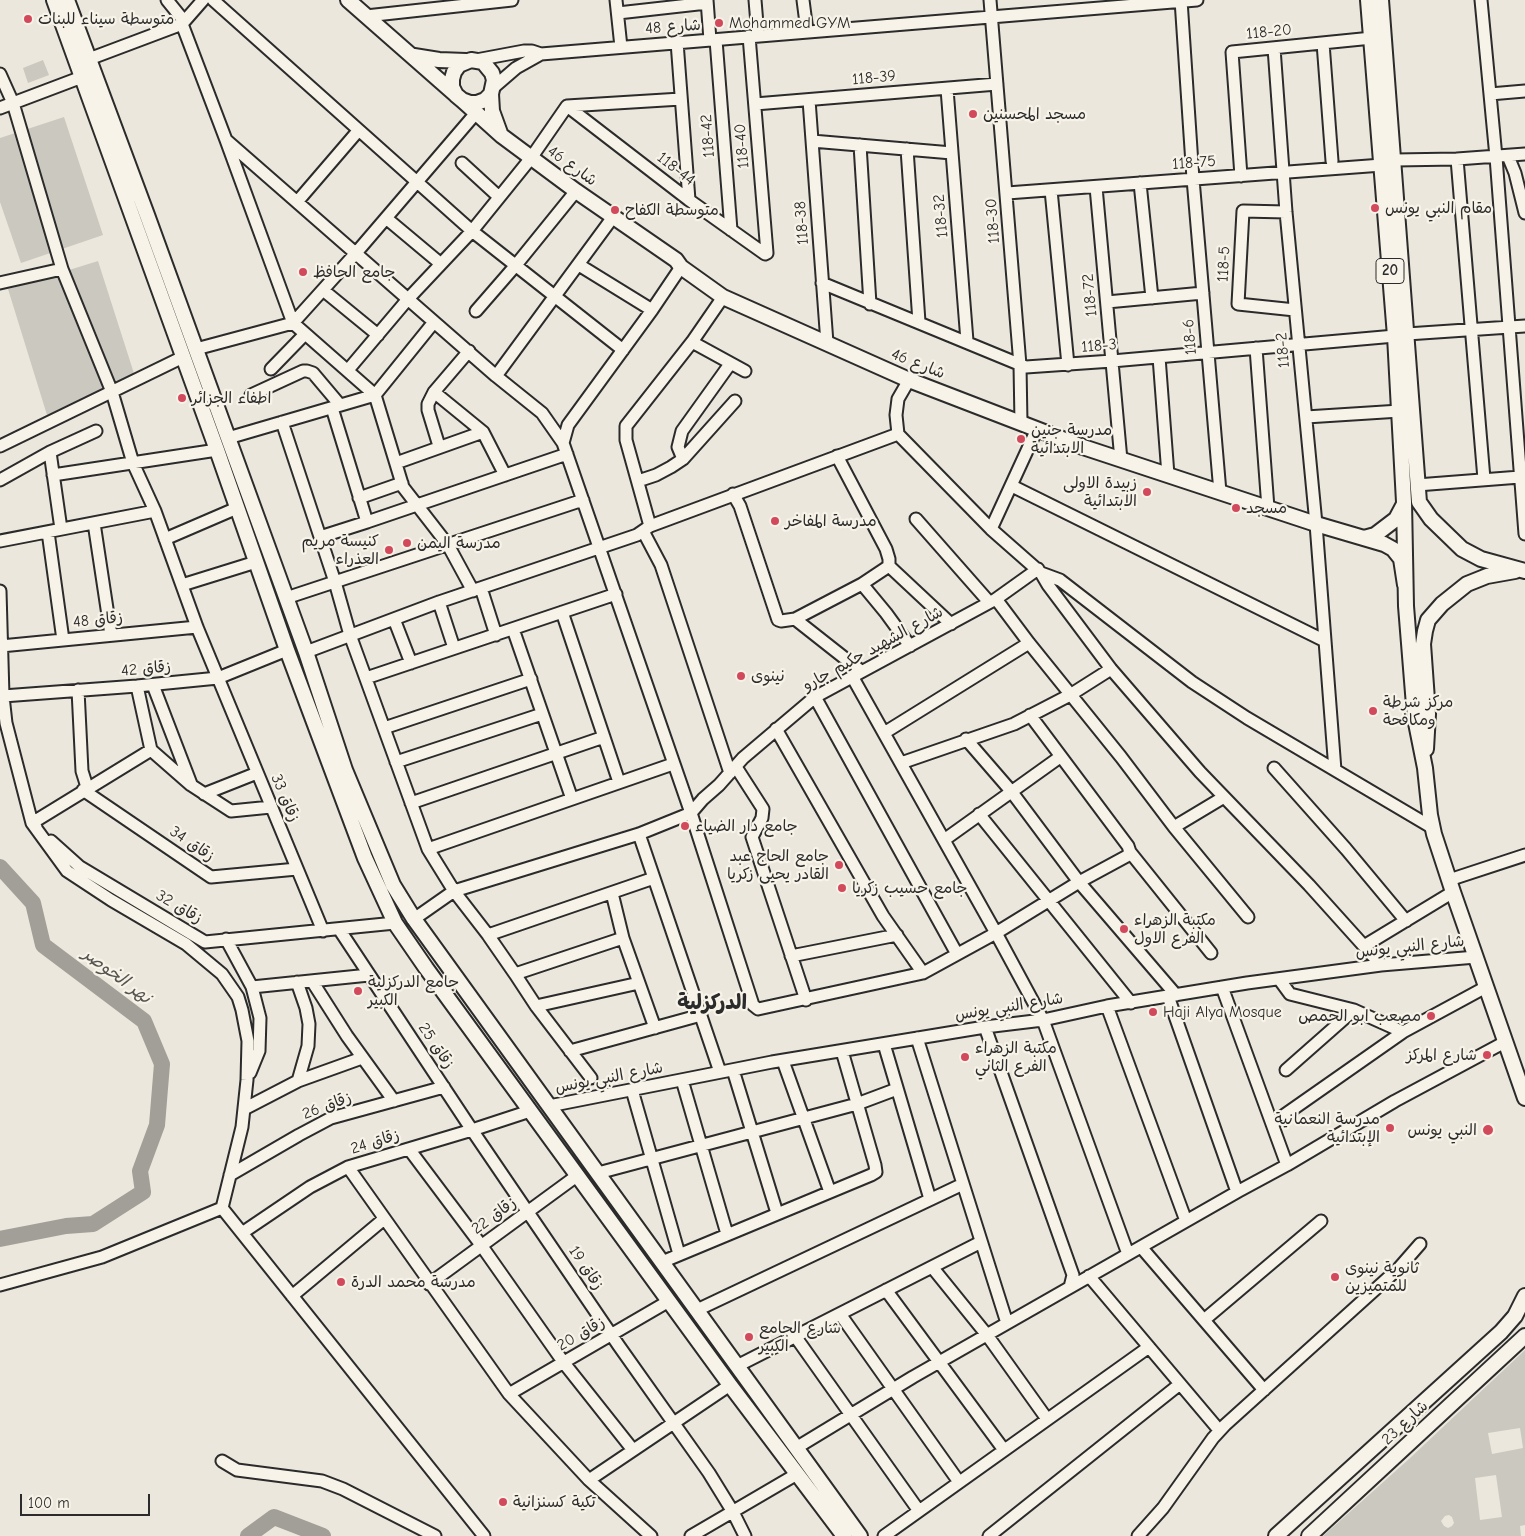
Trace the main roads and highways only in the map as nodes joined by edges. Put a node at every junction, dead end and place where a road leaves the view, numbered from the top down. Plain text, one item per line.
1 (54, 0) edge
2 (67, 0) edge
3 (348, 0) edge
4 (1370, 1) edge
5 (413, 56) junction
6 (471, 61) junction
7 (492, 90) junction
8 (459, 97) junction
9 (502, 136) junction
10 (1389, 163) junction
11 (1401, 335) junction
12 (1404, 502) junction
13 (1364, 538) junction
14 (1523, 571) edge
15 (1405, 585) junction
16 (1425, 768) junction
17 (1525, 1098) edge
18 (1525, 1296) edge
19 (1525, 1336) edge
20 (1297, 1517) junction
21 (844, 1536) edge
22 (860, 1536) edge
23 (1269, 1536) edge
24 (1276, 1536) edge
25 (1309, 1536) edge

1 - 21 main road
2 - 22 main road
3 - 5 main road, شارع 46
4 - 10 main road, 20
4 - 10 main road, 20
5 - 6 main road
5 - 8 main road, شارع 46
6 - 7 main road
6 - 8 main road
7 - 8 main road
7 - 9 main road
8 - 9 main road, شارع 46
9 - 13 main road, شارع 46
10 - 11 main road, 20
11 - 12 main road, 20
11 - 14 main road, 20
12 - 13 main road
12 - 15 main road, 20
13 - 15 main road, شارع 46
14 - 16 main road
15 - 16 main road
16 - 17 main road
18 - 20 main road, شارع 23
19 - 25 main road, شارع 23
20 - 23 main road
20 - 24 main road

